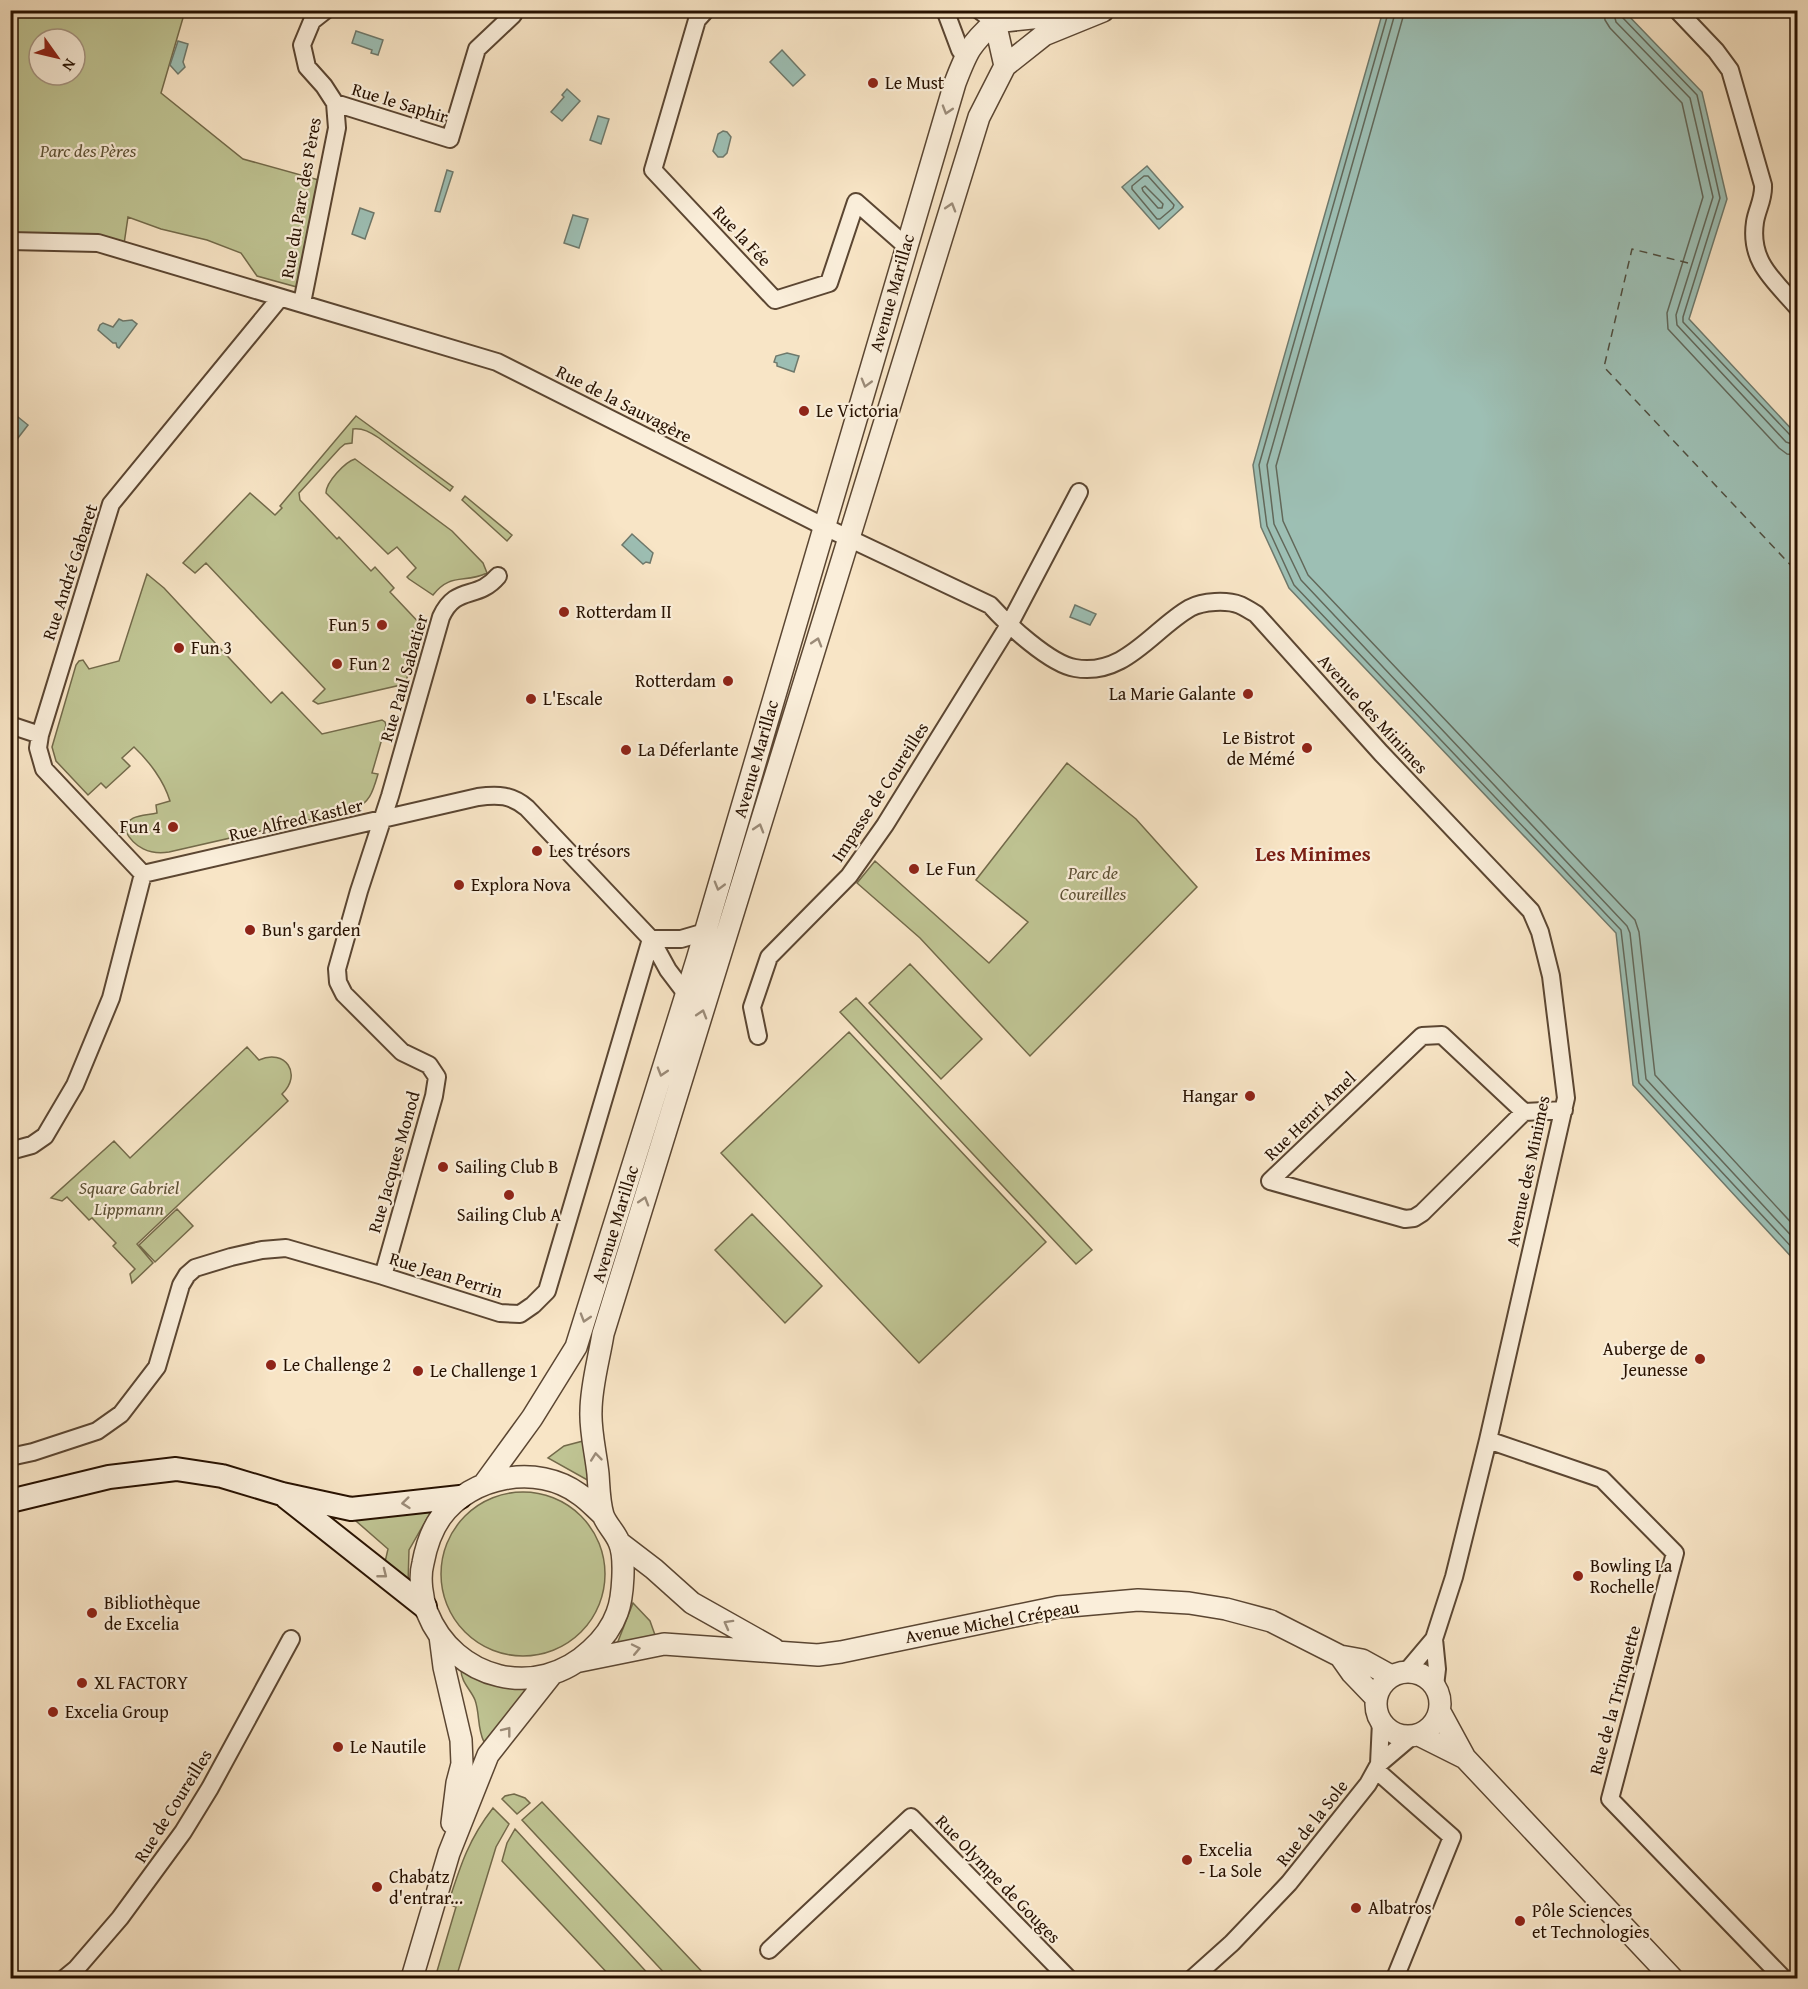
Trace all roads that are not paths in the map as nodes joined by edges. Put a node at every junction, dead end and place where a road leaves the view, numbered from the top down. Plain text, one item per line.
1 (326, 10) edge
2 (512, 10) edge
3 (706, 10) edge
4 (945, 10) edge
5 (1677, 10) edge
6 (1104, 11) edge
7 (987, 16) edge
8 (966, 55) junction
9 (1005, 66) junction
10 (335, 103) junction
11 (15, 241) edge
12 (906, 246) junction
13 (280, 298) junction
14 (302, 303) junction
15 (1797, 308) edge
16 (1079, 492) dead end
17 (825, 527) junction
18 (849, 539) junction
19 (498, 576) dead end
20 (1173, 622) joint
21 (1009, 625) junction
22 (10, 725) edge
23 (40, 735) junction
24 (382, 821) junction
25 (143, 874) junction
26 (705, 932) junction
27 (651, 939) junction
28 (687, 995) junction
29 (758, 1036) dead end
30 (1564, 1110) junction
31 (1524, 1112) junction
32 (10, 1151) edge
33 (383, 1276) junction
34 (1488, 1440) junction
35 (10, 1457) edge
36 (484, 1484) junction
37 (282, 1494) junction
38 (460, 1497) junction
39 (10, 1501) edge
40 (603, 1515) junction
41 (620, 1543) junction
42 (425, 1607) junction
43 (440, 1636) junction
44 (291, 1639) dead end
45 (1434, 1639) junction
46 (780, 1652) junction
47 (1340, 1656) junction
48 (579, 1662) junction
49 (552, 1674) junction
50 (1399, 1674) junction
51 (1436, 1686) junction
52 (1376, 1698) junction
53 (1440, 1712) junction
54 (1381, 1722) junction
55 (1416, 1736) junction
56 (1465, 1758) junction
57 (1377, 1767) junction
58 (449, 1853) junction
59 (769, 1950) dead end
60 (65, 1978) edge
61 (412, 1978) edge
62 (1068, 1978) edge
63 (1193, 1978) edge
64 (1395, 1978) edge
65 (1672, 1978) edge
66 (1783, 1978) edge

1 - 10 street, Rue du Parc des Pères
2 - 10 street, Rue le Saphir
3 - 12 street, Rue la Fée
4 - 8 street
5 - 15 street
6 - 7 street
6 - 9 street
7 - 8 street, Avenue Marillac
7 - 9 street
8 - 9 street
8 -> 12 street, Avenue Marillac
18 -> 9 street, Avenue Marillac
10 - 14 street, Rue du Parc des Pères
11 - 13 street, Rue de la Sauvagère
12 -> 17 street, Avenue Marillac
13 - 14 street, Rue de la Sauvagère
13 - 23 street, Rue André Gabaret
14 - 17 street, Rue de la Sauvagère
16 - 21 street, Impasse de Coureilles
17 - 18 street, Rue de la Sauvagère
17 -> 26 street, Avenue Marillac
18 - 21 street, Rue de la Sauvagère
40 -> 18 street, Avenue Marillac
19 - 24 street, Rue Paul Sabatier
20 - 21 street, Rue de la Sauvagère
20 - 30 street, Avenue des Minimes
21 - 29 street, Impasse de Coureilles
22 - 23 street
23 - 25 street, Rue André Gabaret
24 - 25 street, Rue Alfred Kastler
24 - 27 street, Rue Alfred Kastler
24 - 33 street, Rue Jacques Monod
25 - 32 street
26 - 27 street
26 - 28 street, Avenue Marillac
27 - 28 street, Rue Alfred Kastler
27 - 33 street, Rue Jean Perrin
28 -> 36 street, Avenue Marillac
30 - 31 street
30 - 34 street, Avenue des Minimes
31 - 31 street, Rue Henri Amel
33 - 35 street, Rue Jean Perrin
34 - 45 street, Avenue des Minimes
34 - 66 street, Rue de la Trinquette
36 - 38 street
36 - 40 street
38 -> 37 main road
37 - 39 main road
37 -> 42 main road
38 - 42 street
40 - 41 street
46 -> 41 street, Avenue Michel Crépeau
41 - 48 street
42 - 43 street
43 - 49 street
43 - 58 street
44 - 60 street, Rue de Coureilles
45 - 50 street, Avenue des Minimes
45 - 51 street, Avenue des Minimes
46 - 47 street, Avenue Michel Crépeau
48 -> 46 street, Avenue Michel Crépeau
47 - 50 street, Avenue Michel Crépeau
47 - 52 street, Avenue Michel Crépeau
48 - 49 street
58 -> 49 street
50 - 51 street, Avenue Michel Crépeau
50 - 52 street
51 - 53 street
52 - 54 street
53 - 55 street
53 - 56 street
54 - 55 street
54 - 57 street, Rue de la Sole
55 - 56 street
55 - 57 street, Rue de la Sole
56 - 65 street
57 - 63 street, Rue de la Sole
57 - 64 street
58 - 61 street
59 - 62 street, Rue Olympe de Gouges

